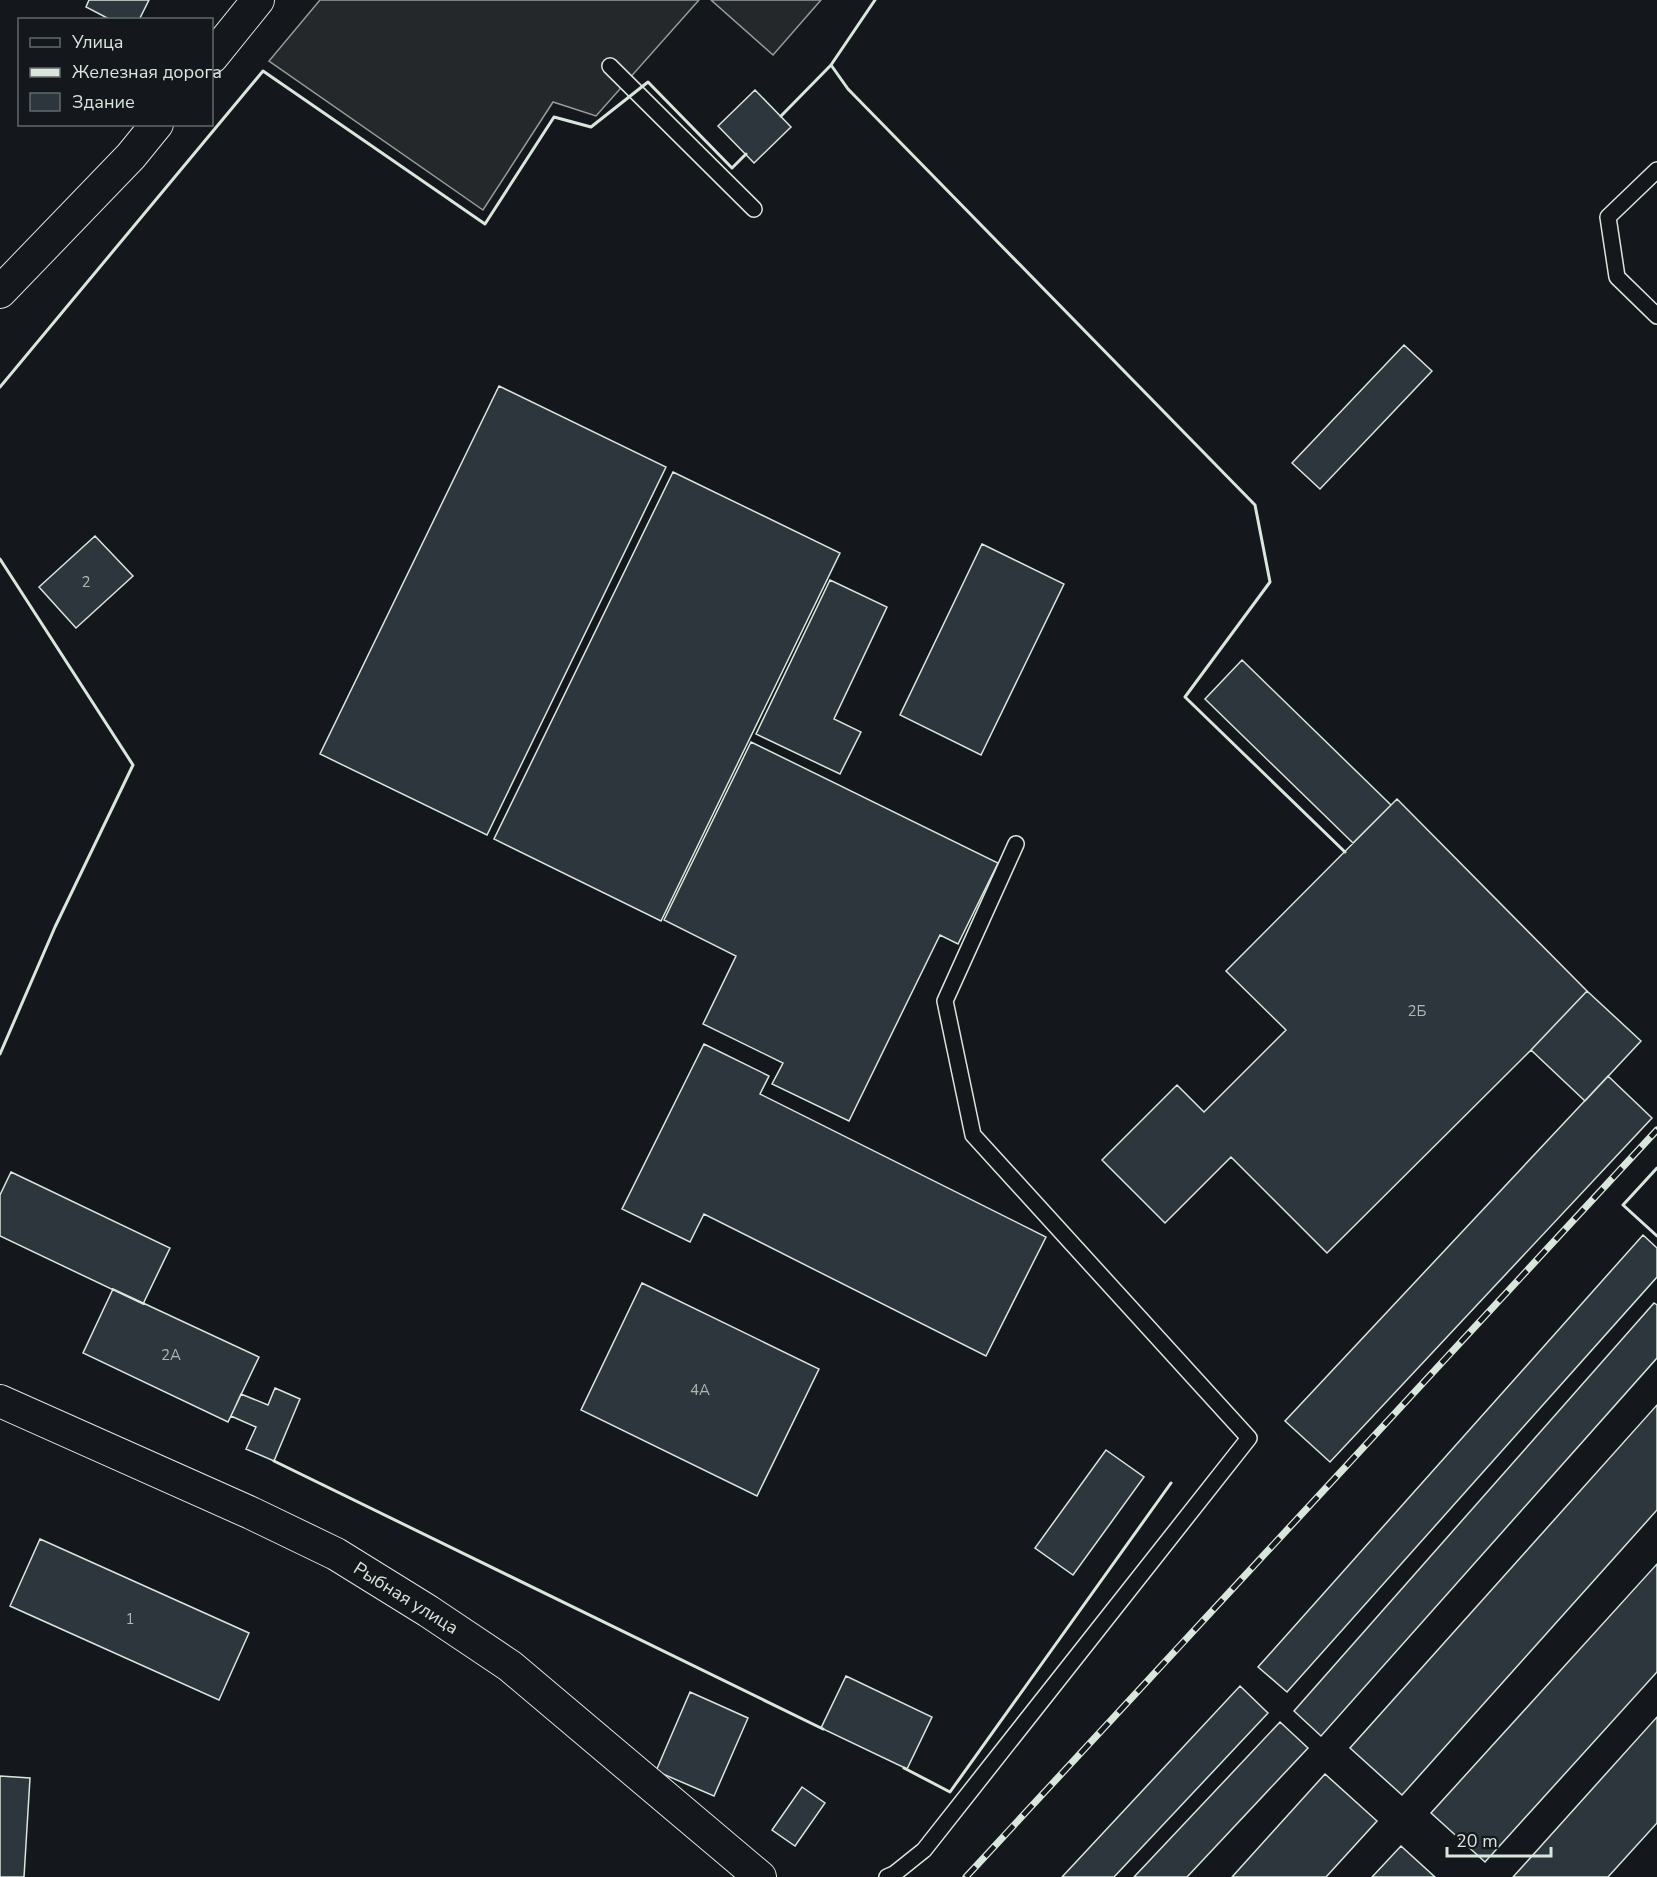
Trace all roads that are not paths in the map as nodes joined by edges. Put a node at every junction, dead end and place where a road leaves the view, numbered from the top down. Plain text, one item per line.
1 (258, 0) edge
2 (213, 56) edge
3 (610, 66) dead end
4 (155, 126) edge
5 (1657, 170) edge
6 (754, 209) dead end
7 (0, 292) edge
8 (1657, 316) edge
9 (1016, 844) dead end
10 (0, 1401) edge
11 (760, 1877) edge
12 (887, 1877) edge

1 - 2 street
3 - 6 lane
4 - 7 street
5 - 8 lane
9 - 12 lane
10 - 11 street, Рыбная улица

